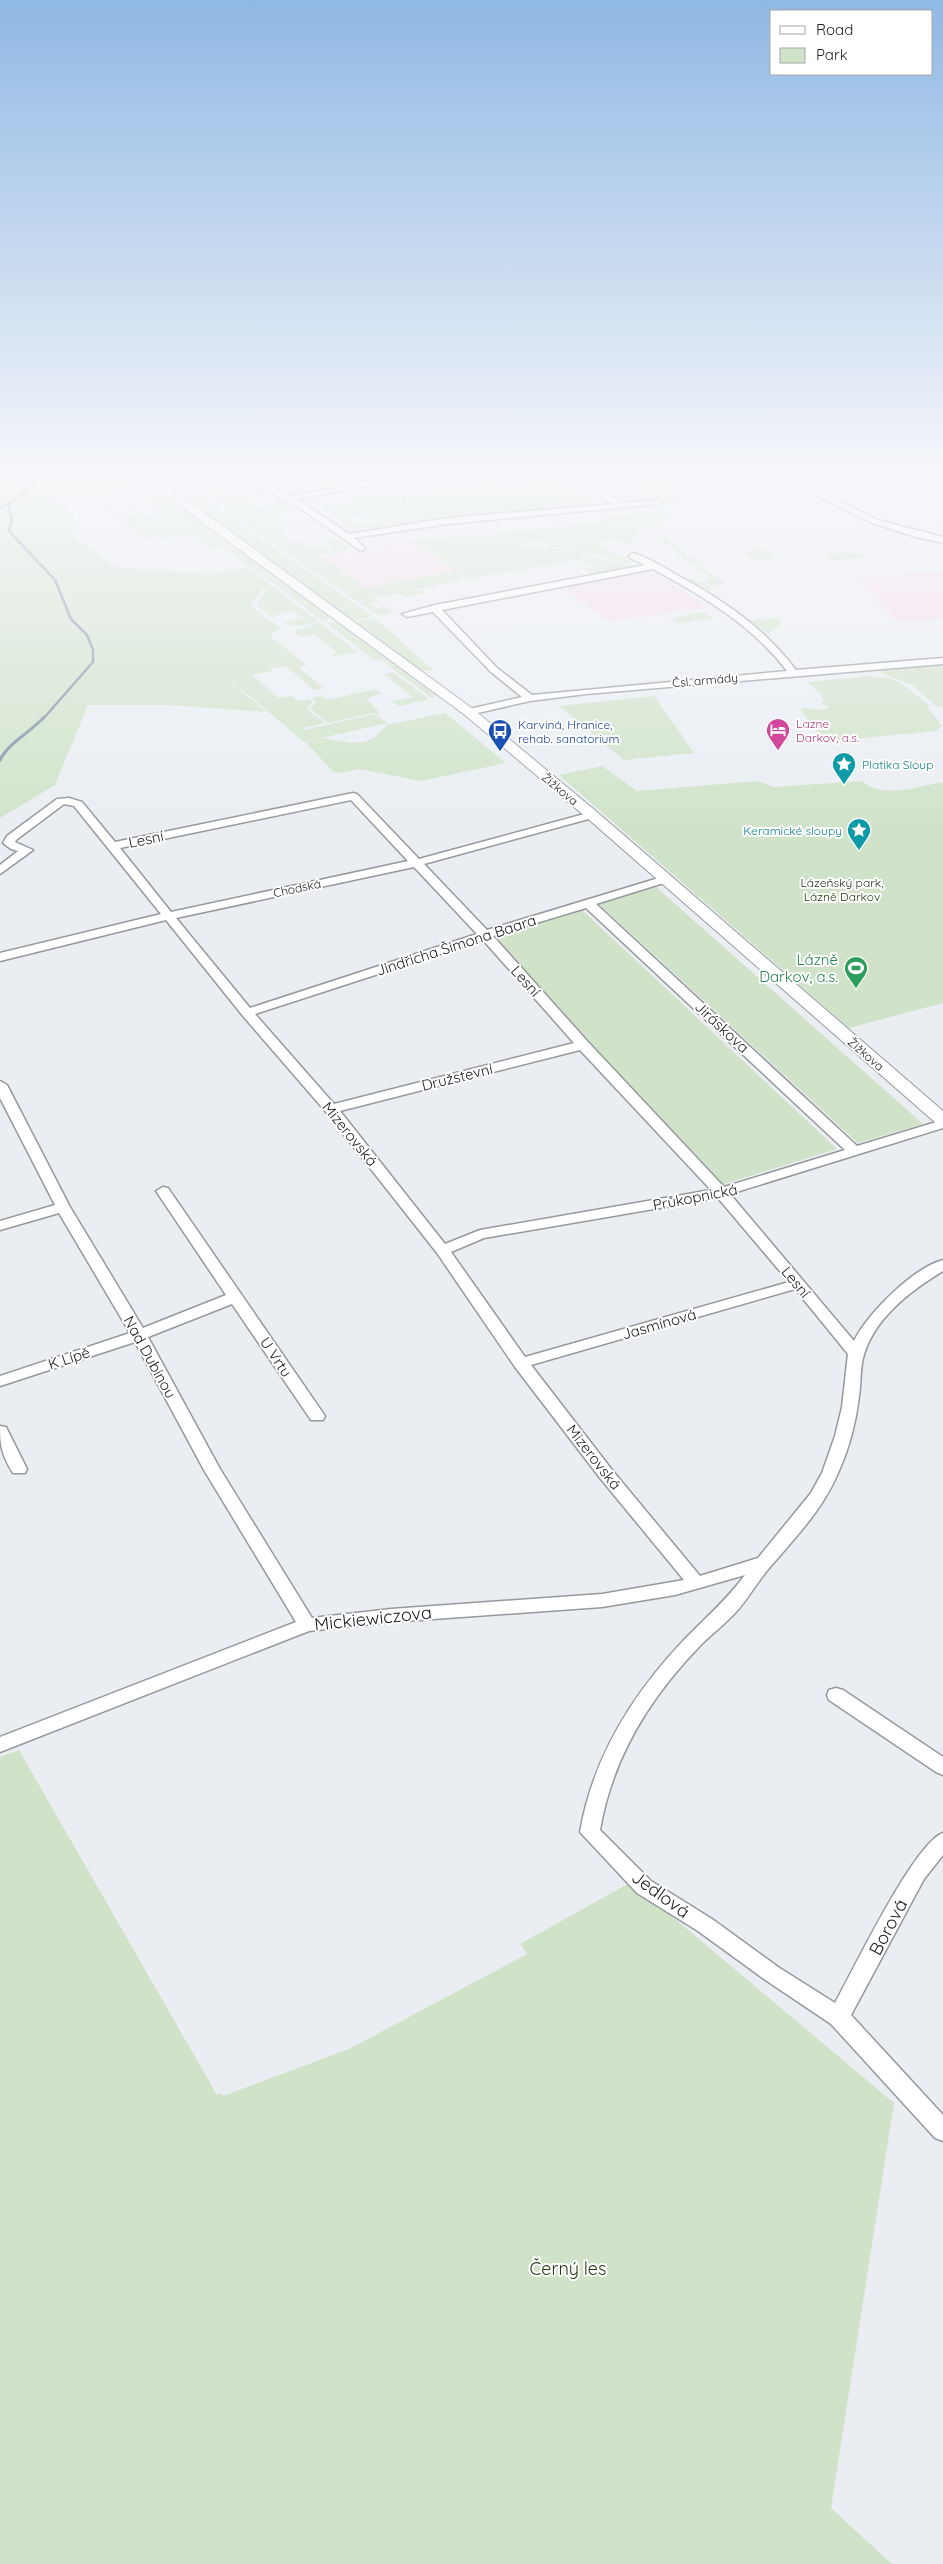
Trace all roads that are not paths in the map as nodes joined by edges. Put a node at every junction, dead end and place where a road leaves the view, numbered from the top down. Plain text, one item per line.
1 (304, 592) edge
2 (521, 592) edge
3 (697, 592) edge
4 (435, 608) junction
5 (407, 614) dead end
6 (943, 661) edge
7 (793, 673) junction
8 (530, 698) junction
9 (468, 712) junction
10 (592, 815) junction
11 (114, 846) junction
12 (415, 863) junction
13 (0, 871) edge
14 (666, 880) junction
15 (588, 903) junction
16 (169, 916) junction
17 (485, 935) junction
18 (0, 957) edge
19 (247, 1013) junction
20 (583, 1045) junction
21 (0, 1085) edge
22 (331, 1109) junction
23 (943, 1120) edge
24 (943, 1124) edge
25 (855, 1152) junction
26 (163, 1191) dead end
27 (720, 1194) junction
28 (63, 1207) junction
29 (0, 1226) edge
30 (442, 1250) junction
31 (943, 1265) edge
32 (797, 1284) junction
33 (236, 1297) junction
34 (139, 1335) junction
35 (856, 1353) junction
36 (521, 1363) junction
37 (0, 1381) edge
38 (317, 1416) dead end
39 (0, 1431) edge
40 (18, 1469) dead end
41 (764, 1562) junction
42 (696, 1583) junction
43 (307, 1625) junction
44 (836, 1695) dead end
45 (0, 1745) edge
46 (943, 1767) edge
47 (943, 1841) edge
48 (839, 2017) junction
49 (943, 2131) edge

1 - 9 street, Žižkova
2 - 4 street
3 - 7 street
4 - 5 street
4 - 8 street
6 - 7 street, Čsl. armády
7 - 8 street, Čsl. armády
8 - 9 street, Čsl. armády
9 - 10 street, Žižkova
10 - 12 street, Chodská
10 - 14 street, Žižkova
11 - 12 street, Lesní
11 - 13 street, Mizerovská
11 - 16 street, Mizerovská
12 - 16 street, Chodská
12 - 17 street, Lesní
14 - 15 street, Jindřicha Šimona Baara
14 - 23 street, Žižkova
15 - 17 street, Jindřicha Šimona Baara
15 - 25 street, Jiráskova
16 - 18 street, Chodská
16 - 19 street, Mizerovská
17 - 19 street, Jindřicha Šimona Baara
17 - 20 street, Lesní
19 - 22 street, Mizerovská
20 - 22 street, Družstevní
20 - 27 street, Lesní
21 - 28 street, Nad Dubinou
22 - 30 street, Mizerovská
24 - 25 street, Průkopnická
25 - 27 street, Průkopnická
26 - 33 street, U Vrtu
27 - 30 street, Průkopnická
27 - 32 street, Lesní
28 - 29 street
28 - 34 street, Nad Dubinou
30 - 36 street, Mizerovská
31 - 35 street
32 - 35 street, Lesní
32 - 36 street, Jasmínová
33 - 34 street
33 - 38 street, U Vrtu
34 - 37 street, K Lípě
34 - 43 street, Nad Dubinou
35 - 41 street
36 - 42 street, Mizerovská
39 - 40 street
41 - 42 street, Mickiewiczova
41 - 48 street, Jedlová
42 - 43 street, Mickiewiczova
43 - 45 street, Mickiewiczova
44 - 46 street
47 - 48 street, Borová
48 - 49 street, Jedlová

